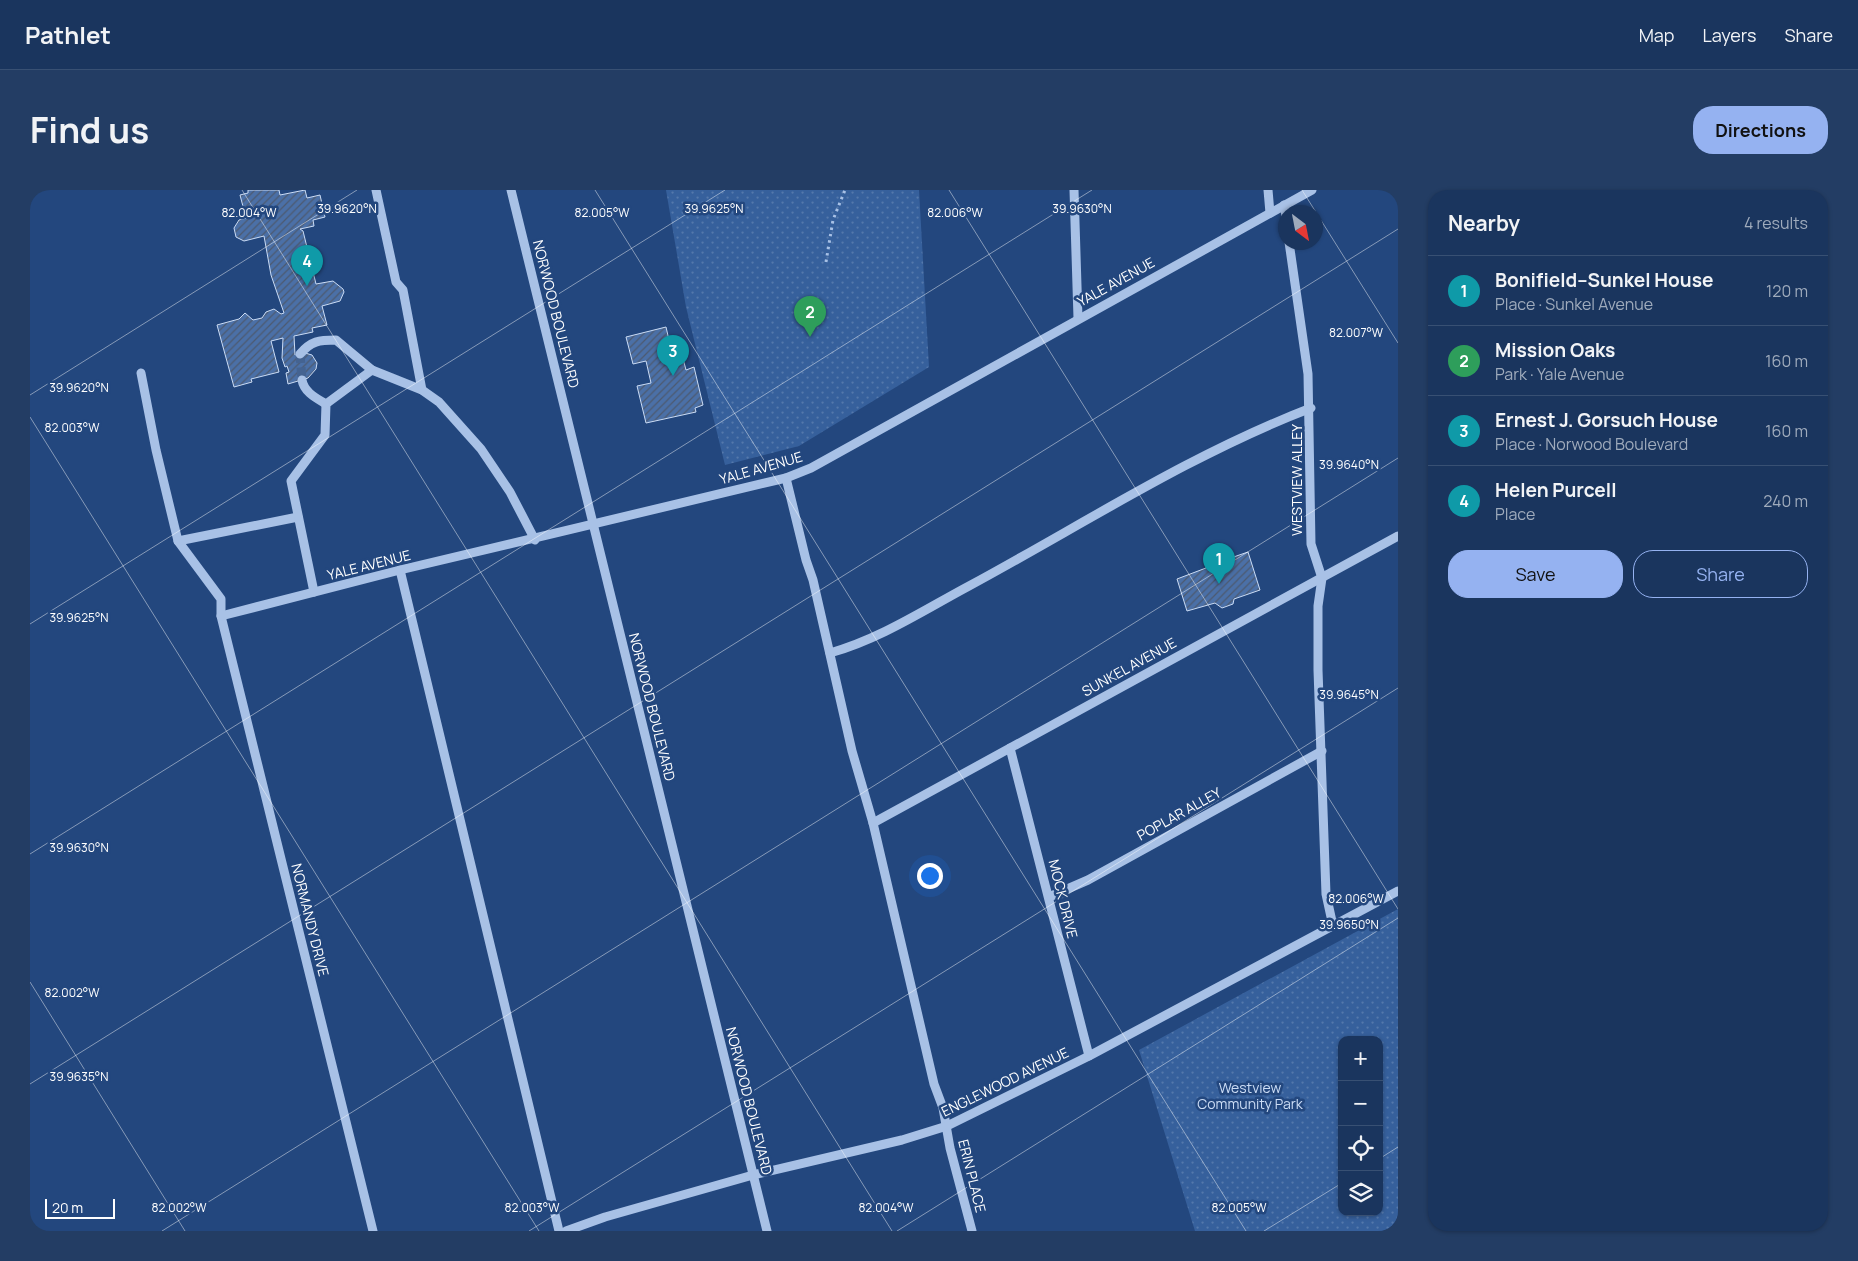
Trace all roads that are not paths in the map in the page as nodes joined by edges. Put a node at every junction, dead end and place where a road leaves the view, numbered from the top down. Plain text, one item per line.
1 (376, 190) edge
2 (511, 190) edge
3 (1074, 190) edge
4 (1268, 190) edge
5 (1312, 190) edge
6 (1284, 205) edge
7 (1278, 209) edge
8 (1270, 214) junction
9 (1290, 250) edge
10 (1078, 318) junction
11 (300, 354) dead end
12 (372, 370) junction
13 (141, 373) dead end
14 (302, 380) tunnel mouth
15 (422, 390) junction
16 (326, 404) junction
17 (1311, 408) junction
18 (786, 478) junction
19 (298, 517) junction
20 (594, 525) junction
21 (1398, 536) edge
22 (535, 540) junction
23 (178, 541) junction
24 (400, 570) junction
25 (1322, 578) junction
26 (314, 592) junction
27 (221, 616) junction
28 (830, 652) junction
29 (1010, 748) junction
30 (1322, 751) junction
31 (873, 822) junction
32 (1398, 892) edge
33 (1049, 897) junction
34 (1333, 926) junction
35 (1089, 1056) junction
36 (947, 1126) junction
37 (753, 1175) junction
38 (373, 1231) edge
39 (559, 1231) edge
40 (566, 1231) edge
41 (767, 1231) edge
42 (972, 1231) edge

1 - 15 street
2 - 20 street, NORWOOD BOULEVARD
3 - 10 street
4 - 8 street
5 - 6 street, YALE AVENUE
7 - 8 street, YALE AVENUE
8 - 10 street, YALE AVENUE
9 - 17 street, WESTVIEW ALLEY
10 - 18 street, YALE AVENUE
11 - 12 street
12 - 15 street
12 - 16 street
13 - 23 street
14 - 16 street
15 - 22 street
16 - 19 street
17 - 25 street, WESTVIEW ALLEY
17 - 28 street
18 - 20 street, YALE AVENUE
18 - 28 street, ERIN PLACE
19 - 23 street
19 - 26 street
20 - 22 street, YALE AVENUE
20 - 37 street, NORWOOD BOULEVARD
21 - 25 street, SUNKEL AVENUE
22 - 24 street, YALE AVENUE
23 - 27 street, NORMANDY DRIVE
24 - 26 street, YALE AVENUE
24 - 39 street
25 - 29 street, SUNKEL AVENUE
25 - 30 street, WESTVIEW ALLEY
26 - 27 street, YALE AVENUE
27 - 38 street, NORMANDY DRIVE
28 - 31 street, ERIN PLACE
29 - 31 street, SUNKEL AVENUE
29 - 33 street, MOCK DRIVE
30 - 33 street, POPLAR ALLEY
30 - 34 street, WESTVIEW ALLEY
31 - 36 street, ERIN PLACE
32 - 34 street, ENGLEWOOD AVENUE
33 - 35 street, MOCK DRIVE
34 - 35 street, ENGLEWOOD AVENUE
35 - 36 street, ENGLEWOOD AVENUE
36 - 37 street, ENGLEWOOD AVENUE
36 - 42 street, ERIN PLACE
37 - 40 street, ENGLEWOOD AVENUE
37 - 41 street, NORWOOD BOULEVARD

